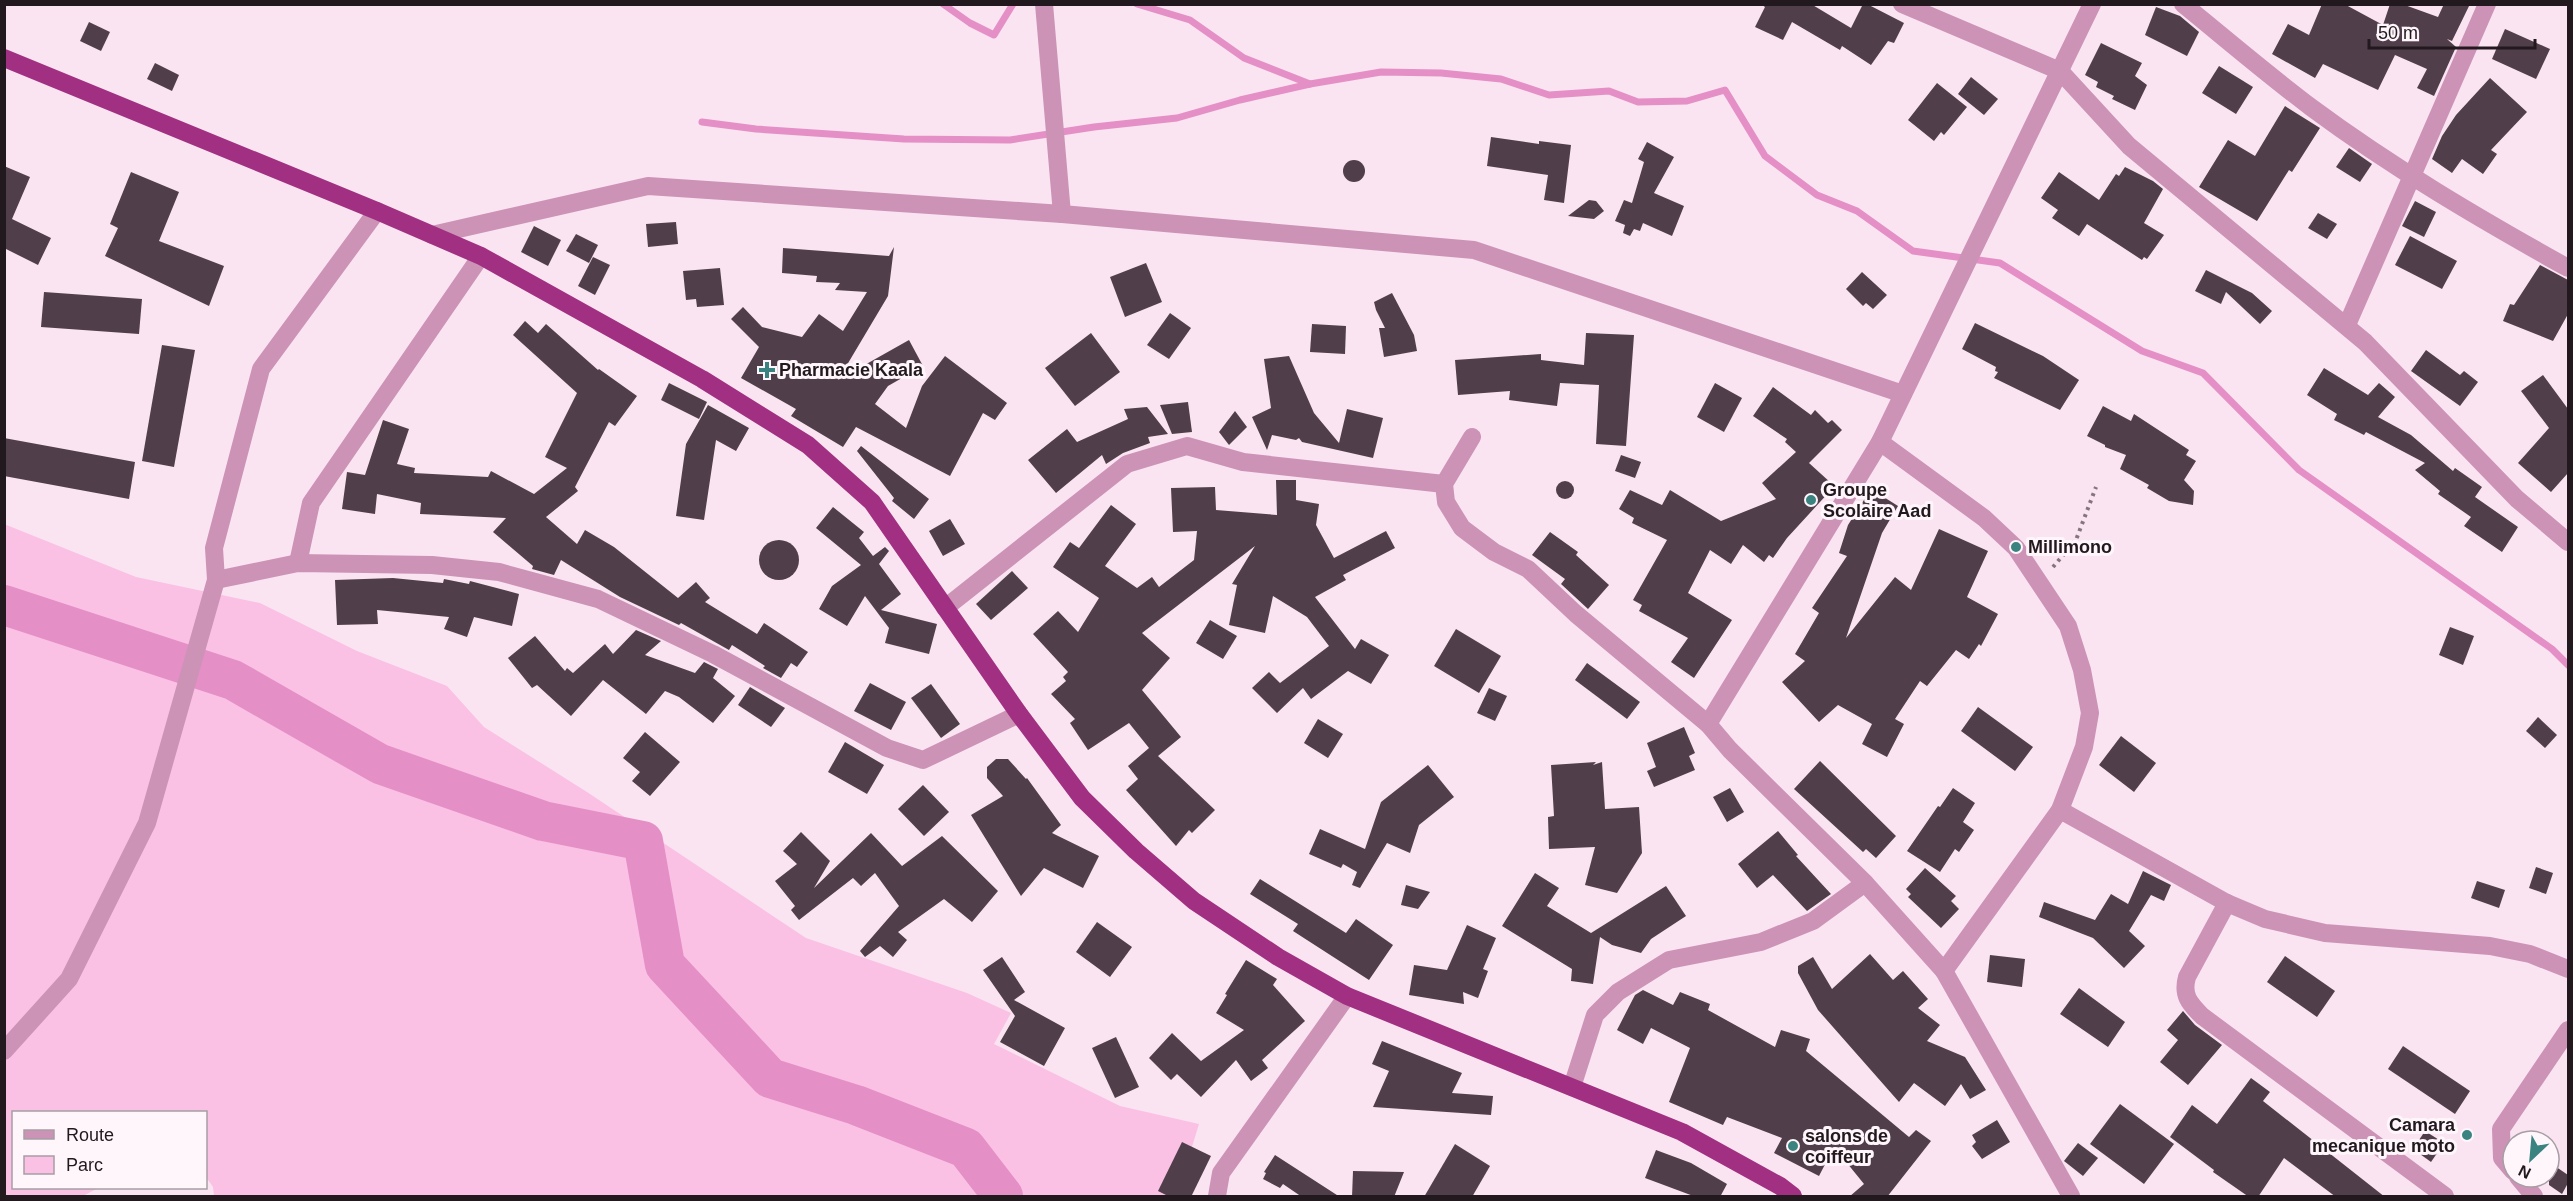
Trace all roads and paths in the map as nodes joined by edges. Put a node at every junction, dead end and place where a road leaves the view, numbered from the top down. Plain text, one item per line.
1 (1044, 4) edge
2 (1902, 4) edge
3 (2092, 4) edge
4 (2183, 4) edge
5 (2487, 4) edge
6 (4, 58) edge
7 (2060, 70) junction
8 (2412, 176) junction
9 (377, 211) junction
10 (1062, 214) junction
11 (432, 235) junction
12 (481, 256) junction
13 (2568, 268) edge
14 (2348, 325) junction
15 (1903, 394) junction
16 (1472, 437) dead end
17 (1880, 442) junction
18 (1444, 484) junction
19 (2096, 487) dead end
20 (2568, 542) edge
21 (298, 563) junction
22 (216, 580) junction
23 (2039, 582) junction
24 (945, 608) junction
25 (1019, 714) junction
26 (1708, 724) junction
27 (2060, 810) junction
28 (1865, 883) junction
29 (2227, 903) junction
30 (2568, 969) edge
31 (1944, 971) junction
32 (1347, 996) junction
33 (2568, 1030) edge
34 (4, 1051) edge
35 (1572, 1086) junction
36 (2501, 1129) edge
37 (1782, 1193) edge
38 (1217, 1197) edge
39 (2071, 1197) edge
40 (2445, 1197) edge

1 - 10 street
2 - 7 street
3 - 7 street
4 - 8 street
5 - 8 street
6 - 9 highway
7 - 14 street
7 - 15 street
8 - 13 street
8 - 14 street
9 - 11 highway
9 - 22 street
10 - 11 street
10 - 15 street
11 - 12 highway
12 - 21 street
12 - 24 highway
14 - 20 street
15 - 17 street
16 - 18 street
17 - 23 street
17 - 26 street
18 - 24 street
18 - 26 street
19 - 23 path
21 - 22 street
21 - 25 street
22 - 34 street
23 - 27 street
24 - 25 highway
25 - 32 highway
26 - 28 street
27 - 29 street
27 - 31 street
28 - 31 street
28 - 35 street
29 - 30 street
29 - 40 street
31 - 39 street
32 - 35 highway
32 - 38 street
33 - 36 street
35 - 37 highway

